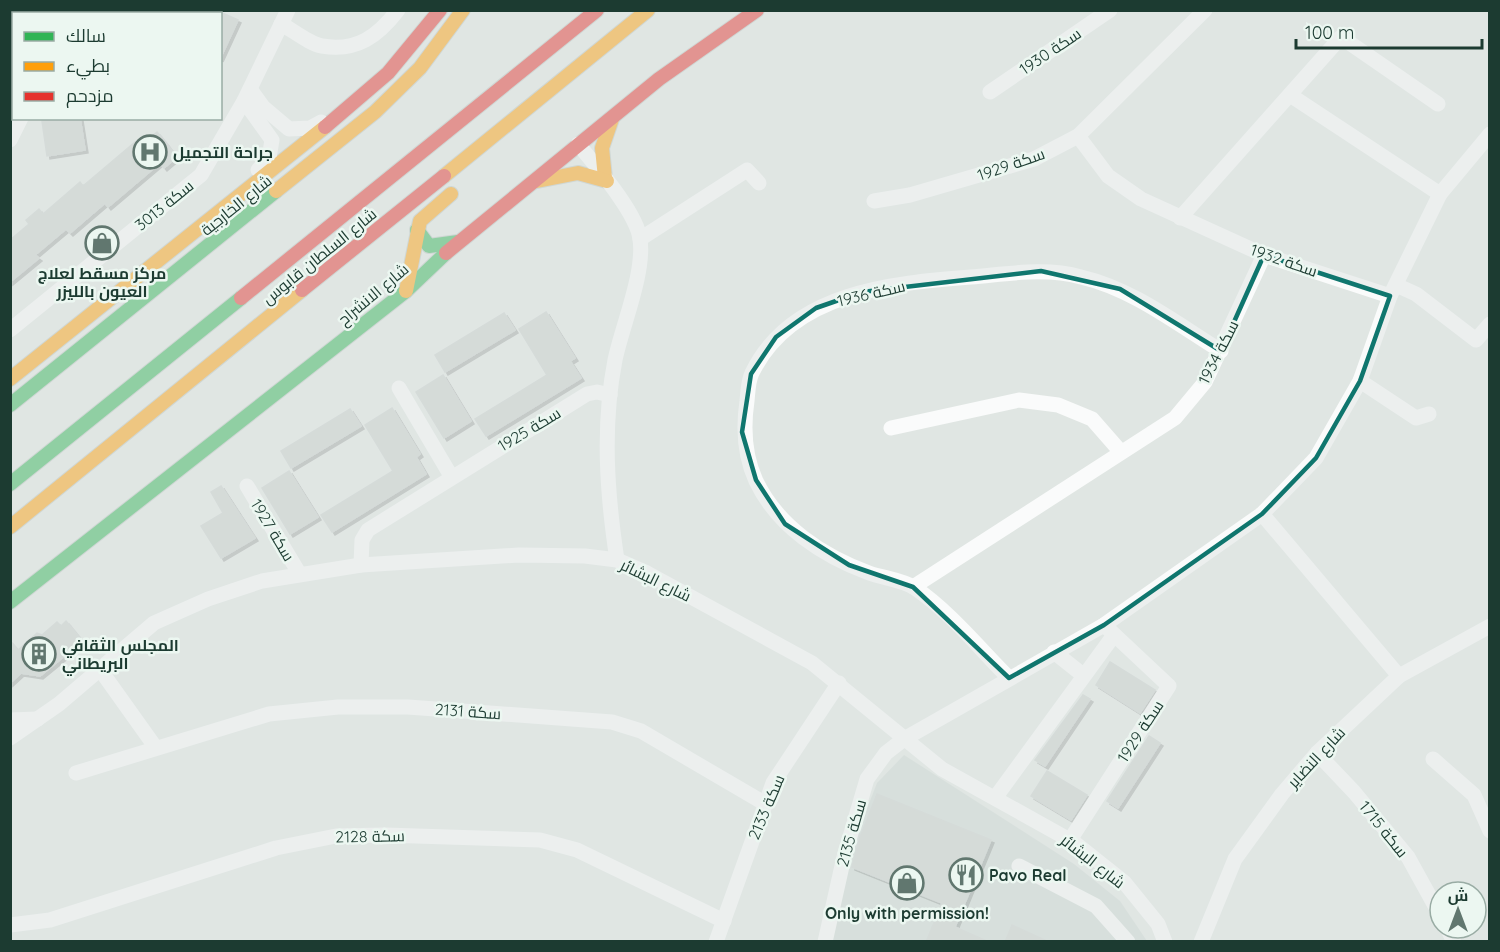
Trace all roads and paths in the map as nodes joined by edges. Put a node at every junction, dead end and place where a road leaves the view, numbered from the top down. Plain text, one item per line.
1 (398, 10) edge
2 (440, 10) edge
3 (463, 10) edge
4 (597, 10) edge
5 (648, 10) edge
6 (757, 10) edge
7 (1110, 10) edge
8 (1201, 12) edge
9 (284, 17) edge
10 (595, 71) dead end
11 (990, 92) dead end
12 (247, 95) junction
13 (1290, 95) junction
14 (360, 99) junction
15 (1438, 104) dead end
16 (613, 117) junction
17 (20, 120) edge
18 (1490, 134) edge
19 (1078, 136) junction
20 (10, 140) edge
21 (578, 144) junction
22 (606, 179) junction
23 (531, 183) junction
24 (759, 183) dead end
25 (460, 186) dead end
26 (1440, 194) junction
27 (874, 201) dead end
28 (224, 210) junction
29 (1180, 218) junction
30 (417, 230) junction
31 (640, 239) junction
32 (458, 242) junction
33 (1264, 255) junction
34 (1393, 290) junction
35 (406, 291) junction
36 (1490, 324) edge
37 (10, 330) edge
38 (1221, 351) junction
39 (10, 379) edge
40 (1360, 381) junction
41 (399, 388) dead end
42 (610, 395) junction
43 (10, 405) edge
44 (1429, 414) dead end
45 (891, 428) dead end
46 (1120, 452) junction
47 (451, 476) junction
48 (10, 484) edge
49 (246, 486) dead end
50 (1262, 514) junction
51 (10, 527) edge
52 (617, 561) junction
53 (361, 565) junction
54 (299, 573) junction
55 (913, 587) junction
56 (10, 603) edge
57 (1490, 626) edge
58 (1109, 630) junction
59 (1054, 652) junction
60 (99, 668) junction
61 (1083, 675) junction
62 (1399, 676) junction
63 (1009, 678) junction
64 (839, 683) junction
65 (38, 719) junction
66 (10, 720) edge
67 (10, 738) edge
68 (904, 739) junction
69 (156, 748) junction
70 (1317, 753) junction
71 (1433, 759) dead end
72 (76, 773) dead end
73 (995, 798) junction
74 (764, 803) junction
75 (1490, 831) edge
76 (1070, 840) junction
77 (1019, 866) dead end
78 (1428, 893) edge
79 (724, 921) junction
80 (10, 925) edge
81 (716, 942) edge
82 (825, 942) edge
83 (1128, 942) edge
84 (1165, 942) edge
85 (1202, 942) edge

1 - 9 street
2 - 14 main road, شارع الخارجية
3 - 43 main road, شارع الخارجية
4 - 48 main road, شارع السلطان قابوس
5 - 10 main road
5 - 51 main road, شارع السلطان قابوس
6 - 16 main road, شارع الانشراح
7 - 11 street, سكة 1930
8 - 19 street, سكة 1929
9 - 12 street, سكة 3013
12 - 14 street
12 - 28 street
12 - 37 street, سكة 3013
13 - 15 street
13 - 26 street
13 - 29 street
14 - 28 main road, شارع الخارجية
16 - 21 main road, شارع الانشراح
16 - 22 main road
17 - 20 street
18 - 26 street
19 - 27 street, سكة 1929
19 - 29 street, سكة 1932
21 - 22 street
21 - 23 main road, شارع الانشراح
22 - 23 main road
22 - 31 street
23 - 32 main road, شارع الانشراح
24 - 31 street
25 - 30 main road
26 - 34 street
28 - 39 main road, شارع الخارجية
29 - 33 street, سكة 1932
30 - 32 main road
30 - 35 main road
31 - 42 street
32 - 35 main road, شارع الانشراح
33 - 34 street, سكة 1932
33 - 38 street, سكة 1934
34 - 36 street
34 - 40 street
35 - 56 main road, شارع الانشراح
38 - 46 street, سكة 1934
38 - 55 street, سكة 1936
40 - 44 street
40 - 50 street
41 - 47 street
42 - 47 street, سكة 1925
42 - 52 street
45 - 46 street
46 - 55 street, سكة 1934
47 - 53 street, سكة 1925
49 - 54 street, سكة 1927
50 - 58 street
50 - 62 street
52 - 53 street, شارع البشائر
52 - 64 street, شارع البشائر
53 - 54 street, شارع البشائر
54 - 60 street, شارع البشائر
55 - 63 street, سكة 1936
57 - 62 street, شارع النضاير
58 - 59 street
58 - 61 street
58 - 76 street, سكة 1929
59 - 61 street
59 - 63 street
60 - 65 street, شارع البشائر
60 - 69 street
61 - 73 street
62 - 70 street, شارع النضاير
63 - 68 street
64 - 68 street, شارع البشائر
64 - 74 street, سكة 2133
65 - 66 street
65 - 67 street, شارع البشائر
68 - 73 street, شارع البشائر
68 - 82 street, سكة 2135
69 - 72 street, سكة 2131
69 - 74 street, سكة 2131
70 - 78 street, سكة 1715
70 - 85 street, شارع النضاير
71 - 75 street
73 - 76 street, شارع البشائر
74 - 79 street, سكة 2133
76 - 84 street, شارع البشائر
77 - 83 street
79 - 80 street, سكة 2128
79 - 81 street, سكة 2133

